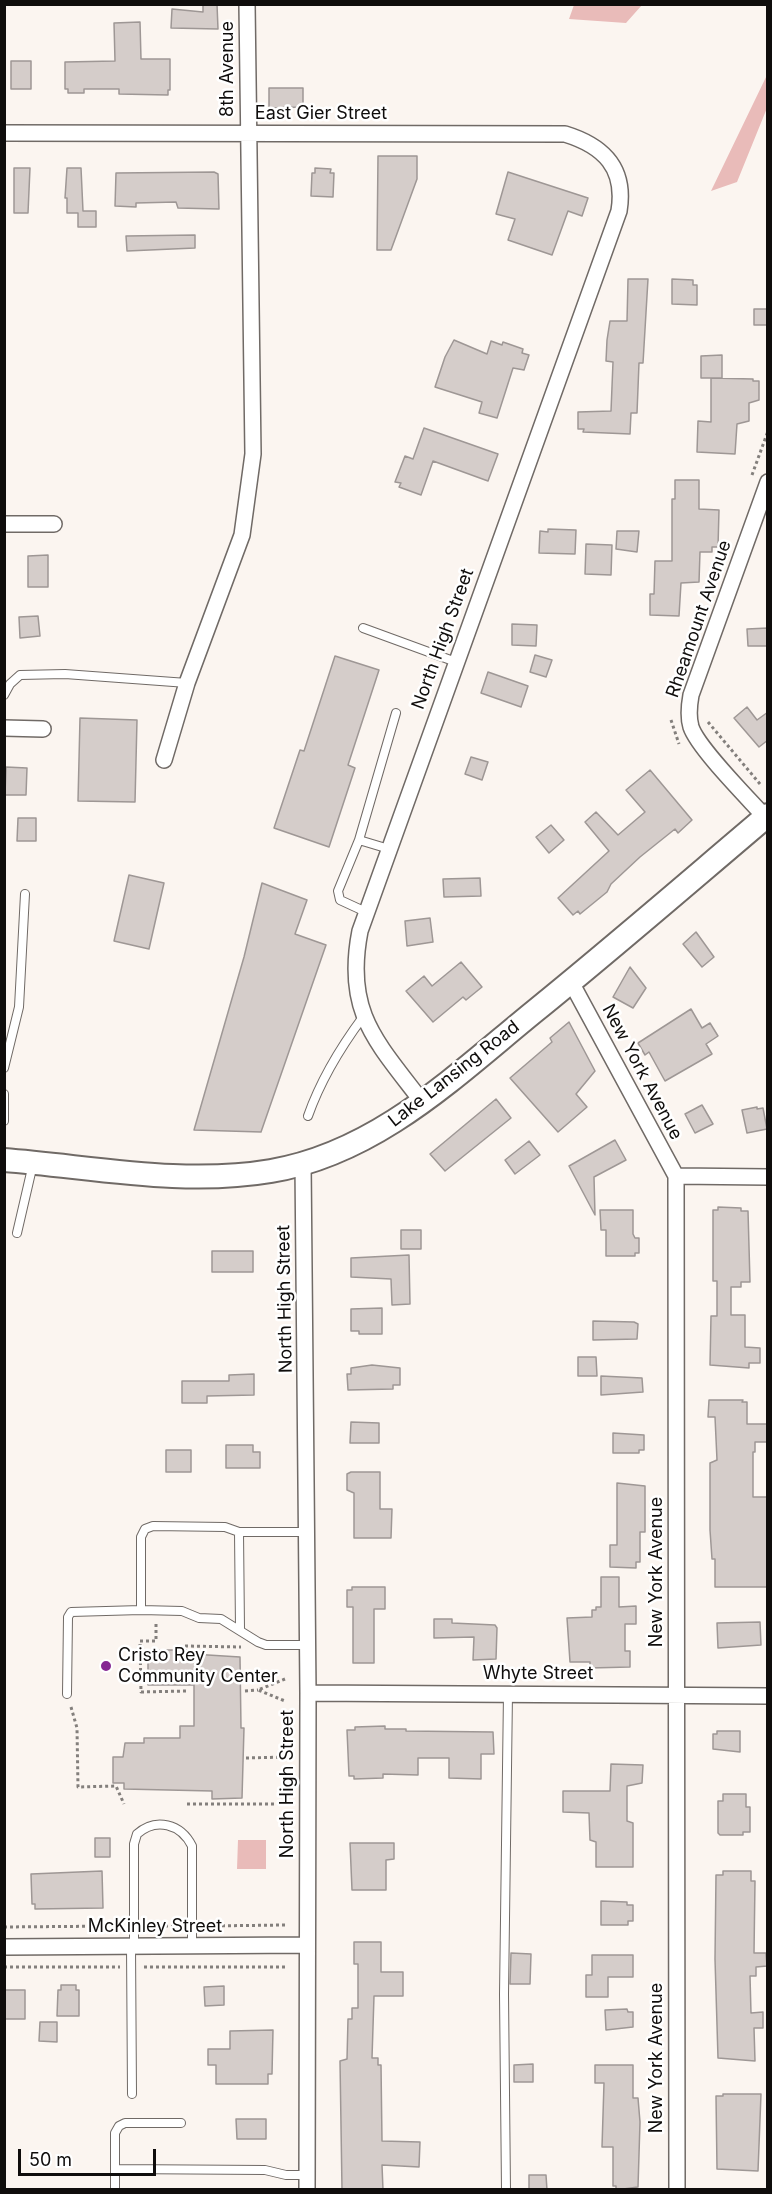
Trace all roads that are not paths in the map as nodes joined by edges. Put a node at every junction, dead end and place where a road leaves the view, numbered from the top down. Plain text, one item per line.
1 (247, 4) edge
2 (4, 133) edge
3 (248, 133) junction
4 (619, 178) joint
5 (768, 482) edge
6 (4, 524) edge
7 (54, 524) dead end
8 (363, 628) dead end
9 (456, 662) junction
10 (187, 682) junction
11 (4, 696) edge
12 (396, 713) dead end
13 (4, 728) edge
14 (43, 729) dead end
15 (164, 760) dead end
16 (766, 816) edge
17 (359, 840) junction
18 (389, 849) junction
19 (25, 894) dead end
20 (366, 912) junction
21 (571, 982) junction
22 (363, 1017) junction
23 (4, 1068) edge
24 (4, 1094) edge
25 (423, 1103) junction
26 (308, 1116) dead end
27 (4, 1121) edge
28 (4, 1160) edge
29 (33, 1162) junction
30 (303, 1163) junction
31 (676, 1176) junction
32 (768, 1177) edge
33 (17, 1233) dead end
34 (239, 1532) junction
35 (307, 1532) junction
36 (141, 1610) junction
37 (240, 1629) junction
38 (307, 1645) junction
39 (308, 1693) junction
40 (508, 1693) junction
41 (67, 1694) road end
42 (676, 1695) junction
43 (768, 1696) edge
44 (307, 1945) junction
45 (132, 1946) junction
46 (192, 1946) junction
47 (4, 1947) edge
48 (132, 2094) dead end
49 (181, 2124) dead end
50 (115, 2169) junction
51 (307, 2182) edge
52 (115, 2190) edge
53 (506, 2190) edge
54 (677, 2190) edge

1 - 3 street, 8th Avenue
2 - 3 street, East Gier Street
3 - 4 street, East Gier Street
3 - 10 street, 8th Avenue
4 - 9 street, North High Street
5 - 16 street, Rheamount Avenue
6 - 7 street
8 - 9 lane
9 - 18 street, North High Street
10 - 11 lane
10 - 15 street, 8th Avenue
12 - 17 lane
13 - 14 street
16 - 21 main road, Lake Lansing Road
17 - 18 lane
17 - 20 lane
18 - 20 street, North High Street
19 - 23 lane
20 - 22 street, North High Street
21 - 25 main road, Lake Lansing Road
21 - 31 street, New York Avenue
22 - 25 street, North High Street
22 - 26 lane
24 - 27 lane
25 - 30 main road, Lake Lansing Road
28 - 29 main road, Lake Lansing Road
29 - 30 main road, Lake Lansing Road
29 - 33 lane
30 - 35 street, North High Street
31 - 32 street
31 - 42 street, New York Avenue
34 - 35 lane
34 - 36 lane
34 - 37 lane
35 - 38 street, North High Street
36 - 37 lane
36 - 41 lane
37 - 38 lane
38 - 39 street, North High Street
39 - 40 street, Whyte Street
39 - 44 street, North High Street
40 - 42 street, Whyte Street
40 - 53 lane
42 - 43 street, Whyte Street
42 - 54 street, New York Avenue
44 - 46 street, McKinley Street
44 - 51 street, North High Street
45 - 46 street, McKinley Street
45 - 46 lane
45 - 47 street, McKinley Street
45 - 48 lane
49 - 50 lane
50 - 51 lane
50 - 52 lane

